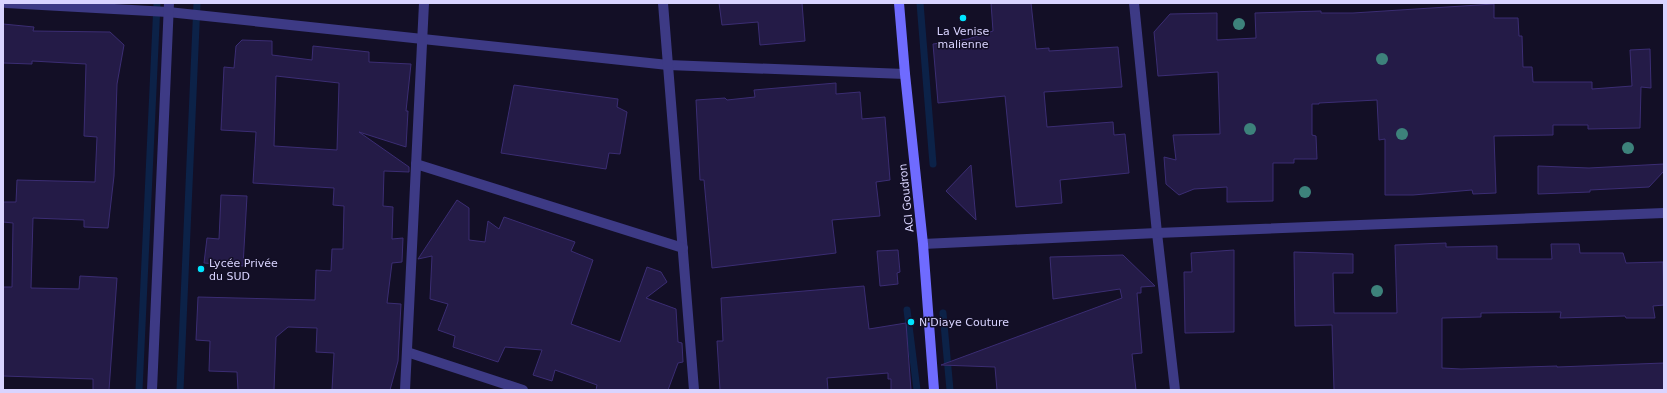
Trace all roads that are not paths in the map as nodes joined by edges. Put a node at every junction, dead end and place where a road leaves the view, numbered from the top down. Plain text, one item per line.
1 (6, 3) edge
2 (424, 3) edge
3 (663, 3) edge
4 (899, 3) edge
5 (1134, 3) edge
6 (169, 8) edge
7 (422, 39) junction
8 (668, 65) junction
9 (905, 74) junction
10 (416, 164) junction
11 (1664, 212) edge
12 (1157, 233) junction
13 (923, 244) junction
14 (683, 248) junction
15 (407, 352) junction
16 (152, 390) edge
17 (405, 390) edge
18 (523, 390) edge
19 (694, 390) edge
20 (934, 390) edge
21 (1175, 390) edge

1 - 6 street
2 - 7 street
3 - 8 street
4 - 9 street, ACI Goudron
5 - 12 street
6 - 7 street
6 - 16 street
7 - 8 street
7 - 10 street
8 - 9 street
8 - 14 street
9 - 13 street, ACI Goudron
10 - 14 street
10 - 15 street
11 - 12 street
12 - 13 street
12 - 21 street
13 - 20 street, ACI Goudron
14 - 19 street
15 - 17 street
15 - 18 street

